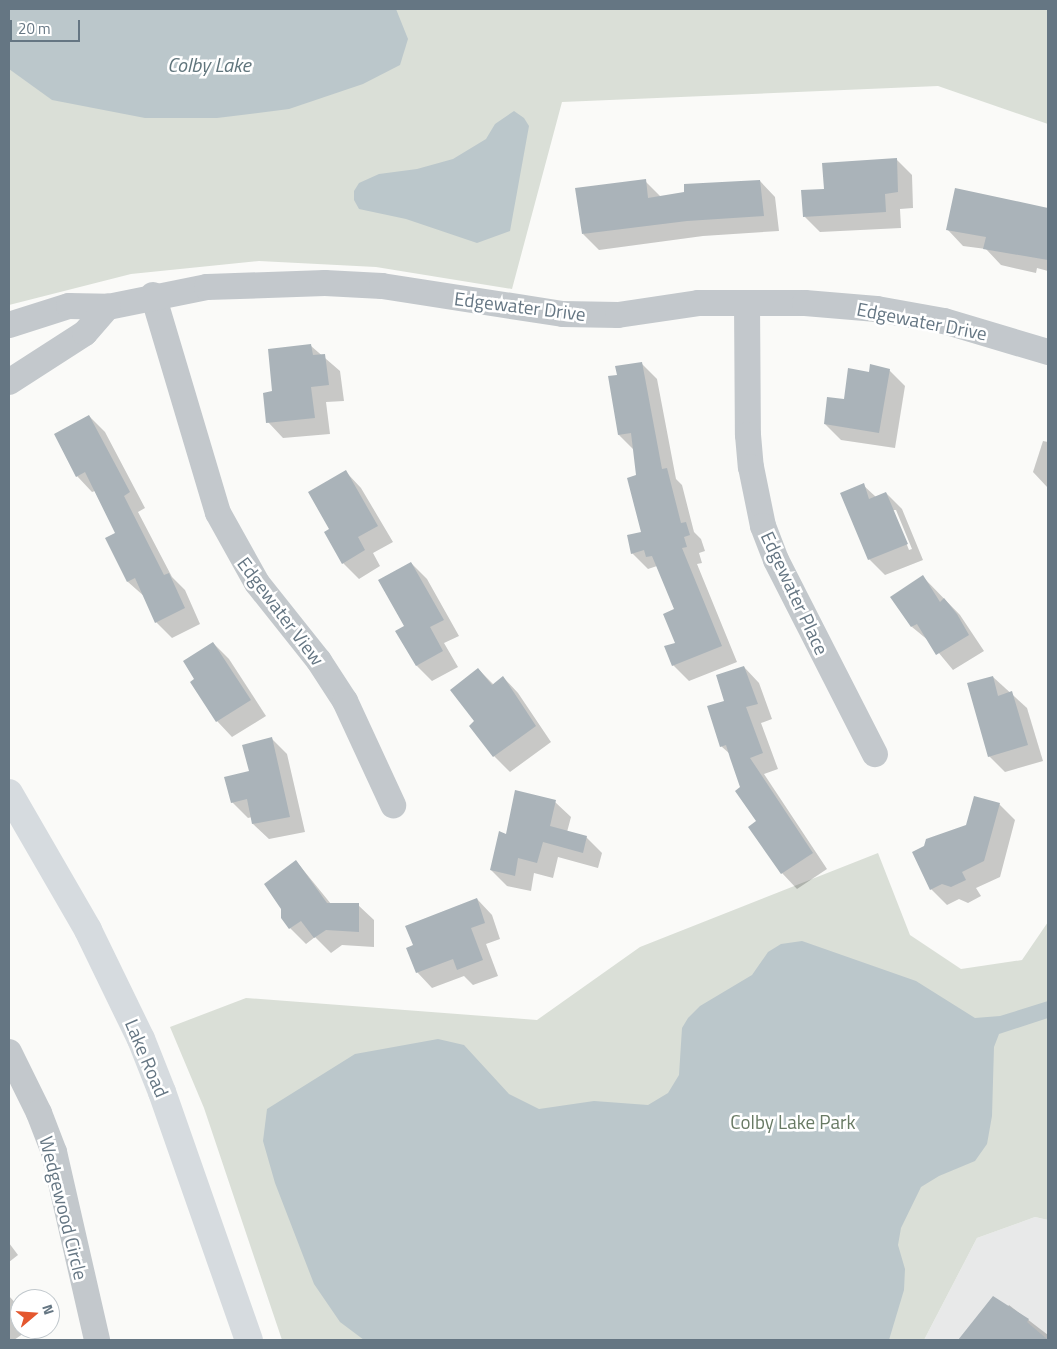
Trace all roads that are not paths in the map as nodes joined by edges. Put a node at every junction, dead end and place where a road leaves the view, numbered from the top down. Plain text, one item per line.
1 (153, 296) junction
2 (747, 303) junction
3 (108, 306) junction
4 (9, 325) edge
5 (1048, 352) edge
6 (9, 382) edge
7 (875, 754) dead end
8 (9, 793) edge
9 (393, 805) dead end
10 (9, 1052) edge
11 (98, 1340) edge
12 (249, 1340) edge

1 - 2 street, Edgewater Drive
1 - 3 street, Edgewater Drive
1 - 9 street, Edgewater View
2 - 5 street, Edgewater Drive
2 - 7 street, Edgewater Place
3 - 4 street, Edgewater Drive
3 - 6 street
8 - 12 street, Lake Road
10 - 11 street, Wedgewood Circle

